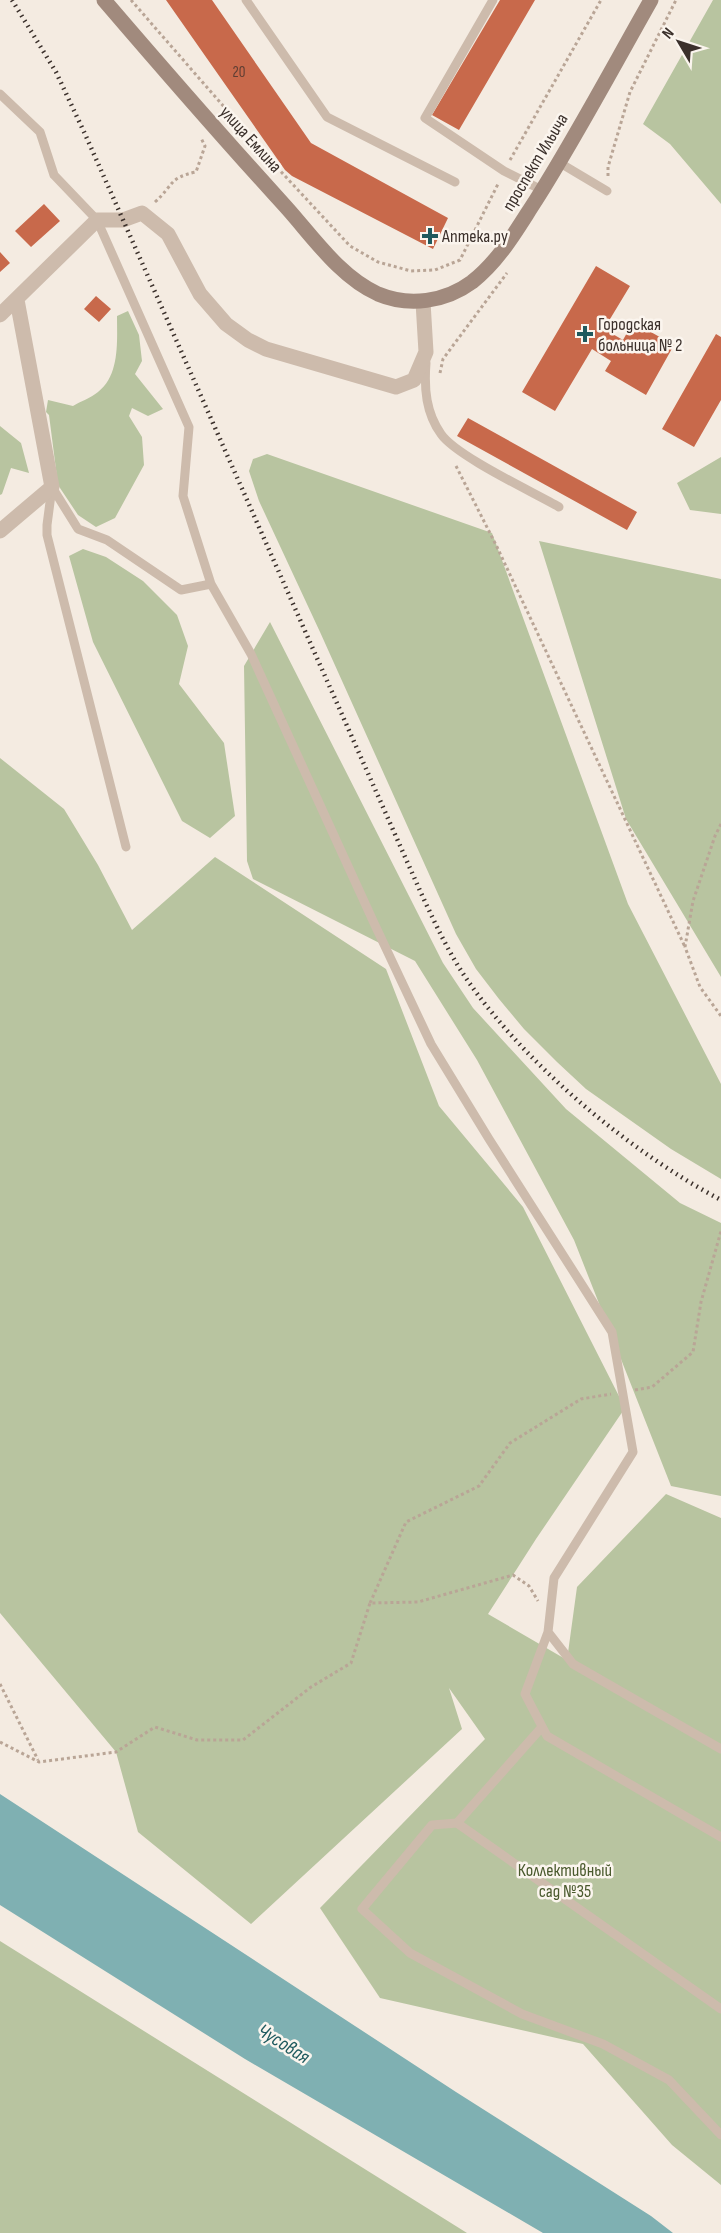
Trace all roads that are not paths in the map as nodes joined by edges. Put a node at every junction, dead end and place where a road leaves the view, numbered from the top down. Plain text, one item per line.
1 (104, 0) edge
2 (246, 0) edge
3 (493, 0) edge
4 (651, 0) edge
5 (0, 94) edge
6 (560, 163) junction
7 (455, 182) dead end
8 (542, 190) junction
9 (607, 191) road end
10 (98, 220) junction
11 (379, 294) joint
12 (17, 300) junction
13 (423, 302) junction
14 (0, 315) edge
15 (426, 352) junction
16 (52, 487) junction
17 (559, 507) dead end
18 (0, 531) edge
19 (211, 584) junction
20 (126, 848) dead end
21 (548, 1632) junction
22 (542, 1727) junction
23 (721, 1749) edge
24 (457, 1823) junction
25 (721, 1837) edge
26 (721, 2009) edge
27 (721, 2135) edge

1 - 11 street, улица Емлина
2 - 7 lane
3 - 8 lane
4 - 6 street, проспект Ильича
5 - 10 lane
6 - 8 street, проспект Ильича
6 - 9 lane
8 - 13 street, проспект Ильича
10 - 12 street
10 - 15 street
10 - 19 lane
11 - 13 street, проспект Ильича
12 - 14 street
12 - 16 street
13 - 15 street
15 - 17 lane
16 - 18 street
16 - 19 lane
16 - 20 lane
19 - 21 lane
21 - 22 lane
21 - 23 lane
22 - 24 lane
22 - 25 lane
24 - 26 lane
24 - 27 lane

